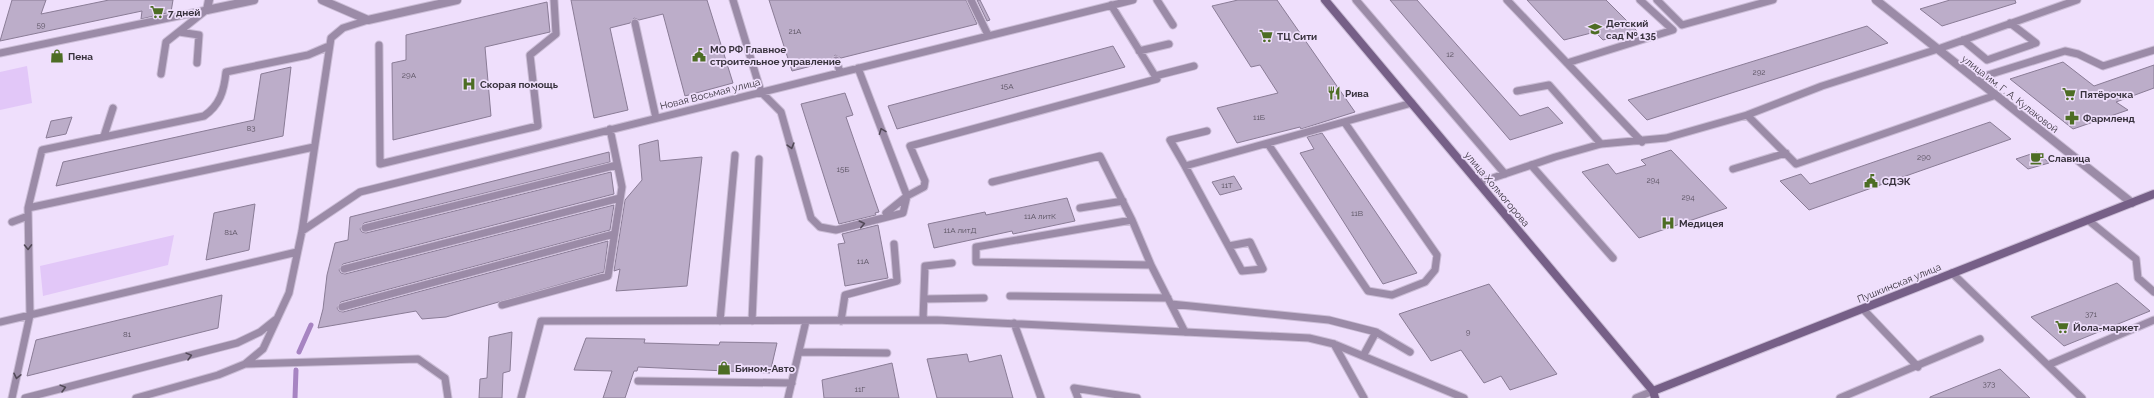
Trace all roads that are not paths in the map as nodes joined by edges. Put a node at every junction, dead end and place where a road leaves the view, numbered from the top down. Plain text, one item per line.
1 (209, 0) edge
2 (254, 0) edge
3 (322, 0) edge
4 (457, 0) edge
5 (554, 0) edge
6 (733, 0) edge
7 (971, 0) edge
8 (1133, 0) edge
9 (1158, 0) edge
10 (1325, 0) edge
11 (1356, 0) edge
12 (1507, 0) edge
13 (1640, 0) edge
14 (1657, 0) edge
15 (1773, 0) edge
16 (1876, 0) edge
17 (2077, 0) edge
18 (1110, 6) junction
19 (207, 10) junction
20 (368, 20) junction
21 (2010, 23) junction
22 (635, 24) dead end
23 (1173, 25) dead end
24 (179, 32) junction
25 (988, 35) junction
26 (1963, 40) junction
27 (1169, 44) dead end
28 (379, 45) dead end
29 (329, 46) junction
30 (1938, 49) junction
31 (2154, 50) edge
32 (1139, 51) junction
33 (0, 53) edge
34 (836, 60) dead end
35 (197, 63) dead end
36 (1567, 64) junction
37 (1194, 66) dead end
38 (858, 68) junction
39 (840, 72) junction
40 (161, 74) dead end
41 (1155, 76) junction
42 (1976, 79) junction
43 (1517, 91) dead end
44 (761, 92) junction
45 (1996, 95) junction
46 (1412, 103) junction
47 (113, 108) dead end
48 (1748, 115) junction
49 (656, 118) junction
50 (1345, 123) junction
51 (610, 129) junction
52 (1207, 130) dead end
53 (104, 136) junction
54 (1642, 142) junction
55 (1268, 144) junction
56 (1601, 144) junction
57 (314, 147) junction
58 (1786, 153) junction
59 (735, 155) dead end
60 (759, 159) dead end
61 (617, 165) junction
62 (1532, 165) junction
63 (1185, 166) junction
64 (1733, 169) dead end
65 (1505, 174) junction
66 (992, 182) dead end
67 (1478, 183) junction
68 (2154, 194) edge
69 (907, 196) junction
70 (620, 198) junction
71 (1122, 201) junction
72 (2132, 203) junction
73 (1080, 208) dead end
74 (28, 212) junction
75 (886, 213) dead end
76 (1132, 220) junction
77 (2088, 220) junction
78 (12, 222) dead end
79 (365, 228) dead end
80 (302, 230) junction
81 (614, 234) junction
82 (894, 244) dead end
83 (1229, 246) junction
84 (297, 252) junction
85 (1613, 258) dead end
86 (952, 263) dead end
87 (1151, 266) junction
88 (344, 269) dead end
89 (1952, 273) junction
90 (2154, 292) edge
91 (1010, 296) dead end
92 (984, 298) dead end
93 (924, 299) junction
94 (1169, 301) junction
95 (502, 305) dead end
96 (342, 307) dead end
97 (1863, 309) junction
98 (30, 315) junction
99 (277, 318) junction
100 (841, 320) junction
101 (923, 320) junction
102 (2154, 320) edge
103 (720, 321) junction
104 (752, 321) junction
105 (806, 321) junction
106 (0, 322) edge
107 (1014, 323) junction
108 (1185, 332) junction
109 (1376, 332) junction
110 (1980, 339) dead end
111 (1334, 344) junction
112 (799, 352) junction
113 (1410, 352) dead end
114 (887, 353) dead end
115 (1364, 356) junction
116 (246, 364) junction
117 (2048, 365) junction
118 (1918, 367) junction
119 (638, 381) dead end
120 (792, 383) junction
121 (1654, 395) edge
122 (12, 398) edge
123 (25, 398) edge
124 (136, 398) edge
125 (448, 398) edge
126 (521, 398) edge
127 (788, 398) edge
128 (1041, 398) edge
129 (1078, 398) edge
130 (1137, 398) edge
131 (1364, 398) edge
132 (1464, 398) edge
133 (1636, 398) edge
134 (1840, 398) edge
135 (2082, 398) edge

1 - 19 street
2 - 19 street
3 - 20 street
4 - 20 street
5 - 28 lane
6 - 44 lane
7 - 25 lane
8 - 18 lane, Новая Восьмая улица
9 - 23 lane
10 - 46 main road, улица Холмогорова
11 - 65 lane
12 - 36 lane
13 - 36 lane
14 - 15 lane
16 - 30 street, улица им. Г. А. Кулаковой
17 - 21 lane
18 - 25 lane, Новая Восьмая улица
18 - 32 lane
19 - 24 lane
19 - 33 lane
20 - 29 lane
21 - 26 lane
21 - 26 lane
22 - 49 lane
24 - 35 lane
24 - 40 lane
25 - 38 lane, Новая Восьмая улица
26 - 30 lane
27 - 32 lane
29 - 53 lane
29 - 57 lane
30 - 42 street, улица им. Г. А. Кулаковой
30 - 48 lane
31 - 42 lane
32 - 41 lane
34 - 39 lane
36 - 54 lane
37 - 41 lane
38 - 39 lane, Новая Восьмая улица
69 -> 38 lane
39 - 44 lane, Новая Восьмая улица
41 - 69 lane
42 - 45 street, улица им. Г. А. Кулаковой
43 - 56 lane
44 - 49 lane, Новая Восьмая улица
44 -> 69 lane
45 - 58 lane
45 - 72 street, улица им. Г. А. Кулаковой
46 - 50 lane
46 - 67 main road, улица Холмогорова
47 - 53 lane
48 - 54 lane
48 - 58 lane
49 - 51 lane, Новая Восьмая улица
50 - 55 lane
50 - 55 lane
51 - 61 lane
51 - 80 lane, Новая Восьмая улица
52 - 63 lane
53 - 74 lane
54 - 56 lane
55 - 63 lane
56 - 62 lane
57 - 74 lane
57 - 80 lane
58 - 64 lane
59 - 103 lane
60 - 104 lane
61 - 70 lane
61 - 79 lane
62 - 65 lane
62 - 85 lane
63 - 83 lane
65 - 67 lane
66 - 71 lane
67 - 121 main road, улица Холмогорова
68 - 72 main road, Пушкинская улица
69 - 75 lane
70 - 81 lane
70 - 88 lane
71 - 73 lane
71 - 76 lane
72 - 77 main road, Пушкинская улица
74 - 78 lane
74 -> 98 lane
76 - 87 lane
76 - 87 lane
77 - 89 main road, Пушкинская улица
77 - 90 lane
80 - 84 lane
81 - 95 lane
81 - 96 lane
82 - 100 lane
83 - 83 lane
84 - 98 lane
84 - 99 lane
86 - 93 lane
87 - 94 lane
89 - 97 main road, Пушкинская улица
89 - 117 lane
91 - 94 lane
92 - 93 lane
93 - 101 lane
94 - 108 lane
94 - 109 lane
97 - 118 lane
97 - 121 main road, Пушкинская улица
98 - 106 lane
98 -> 122 lane
99 - 116 lane
123 -> 99 lane
100 - 101 lane
100 - 105 lane
101 - 107 lane
102 - 117 lane
103 - 104 lane
103 - 126 lane
104 - 105 lane
105 - 112 lane
107 - 108 lane
107 - 128 lane
108 - 111 lane
109 - 113 lane
109 - 115 lane
110 - 118 lane
111 - 115 lane
111 - 131 lane
112 - 114 lane
112 - 120 lane
115 - 132 lane
116 - 124 lane
116 - 125 lane
117 - 135 lane
118 - 134 lane
119 - 120 lane
120 - 127 lane
121 - 133 lane
129 - 130 lane

